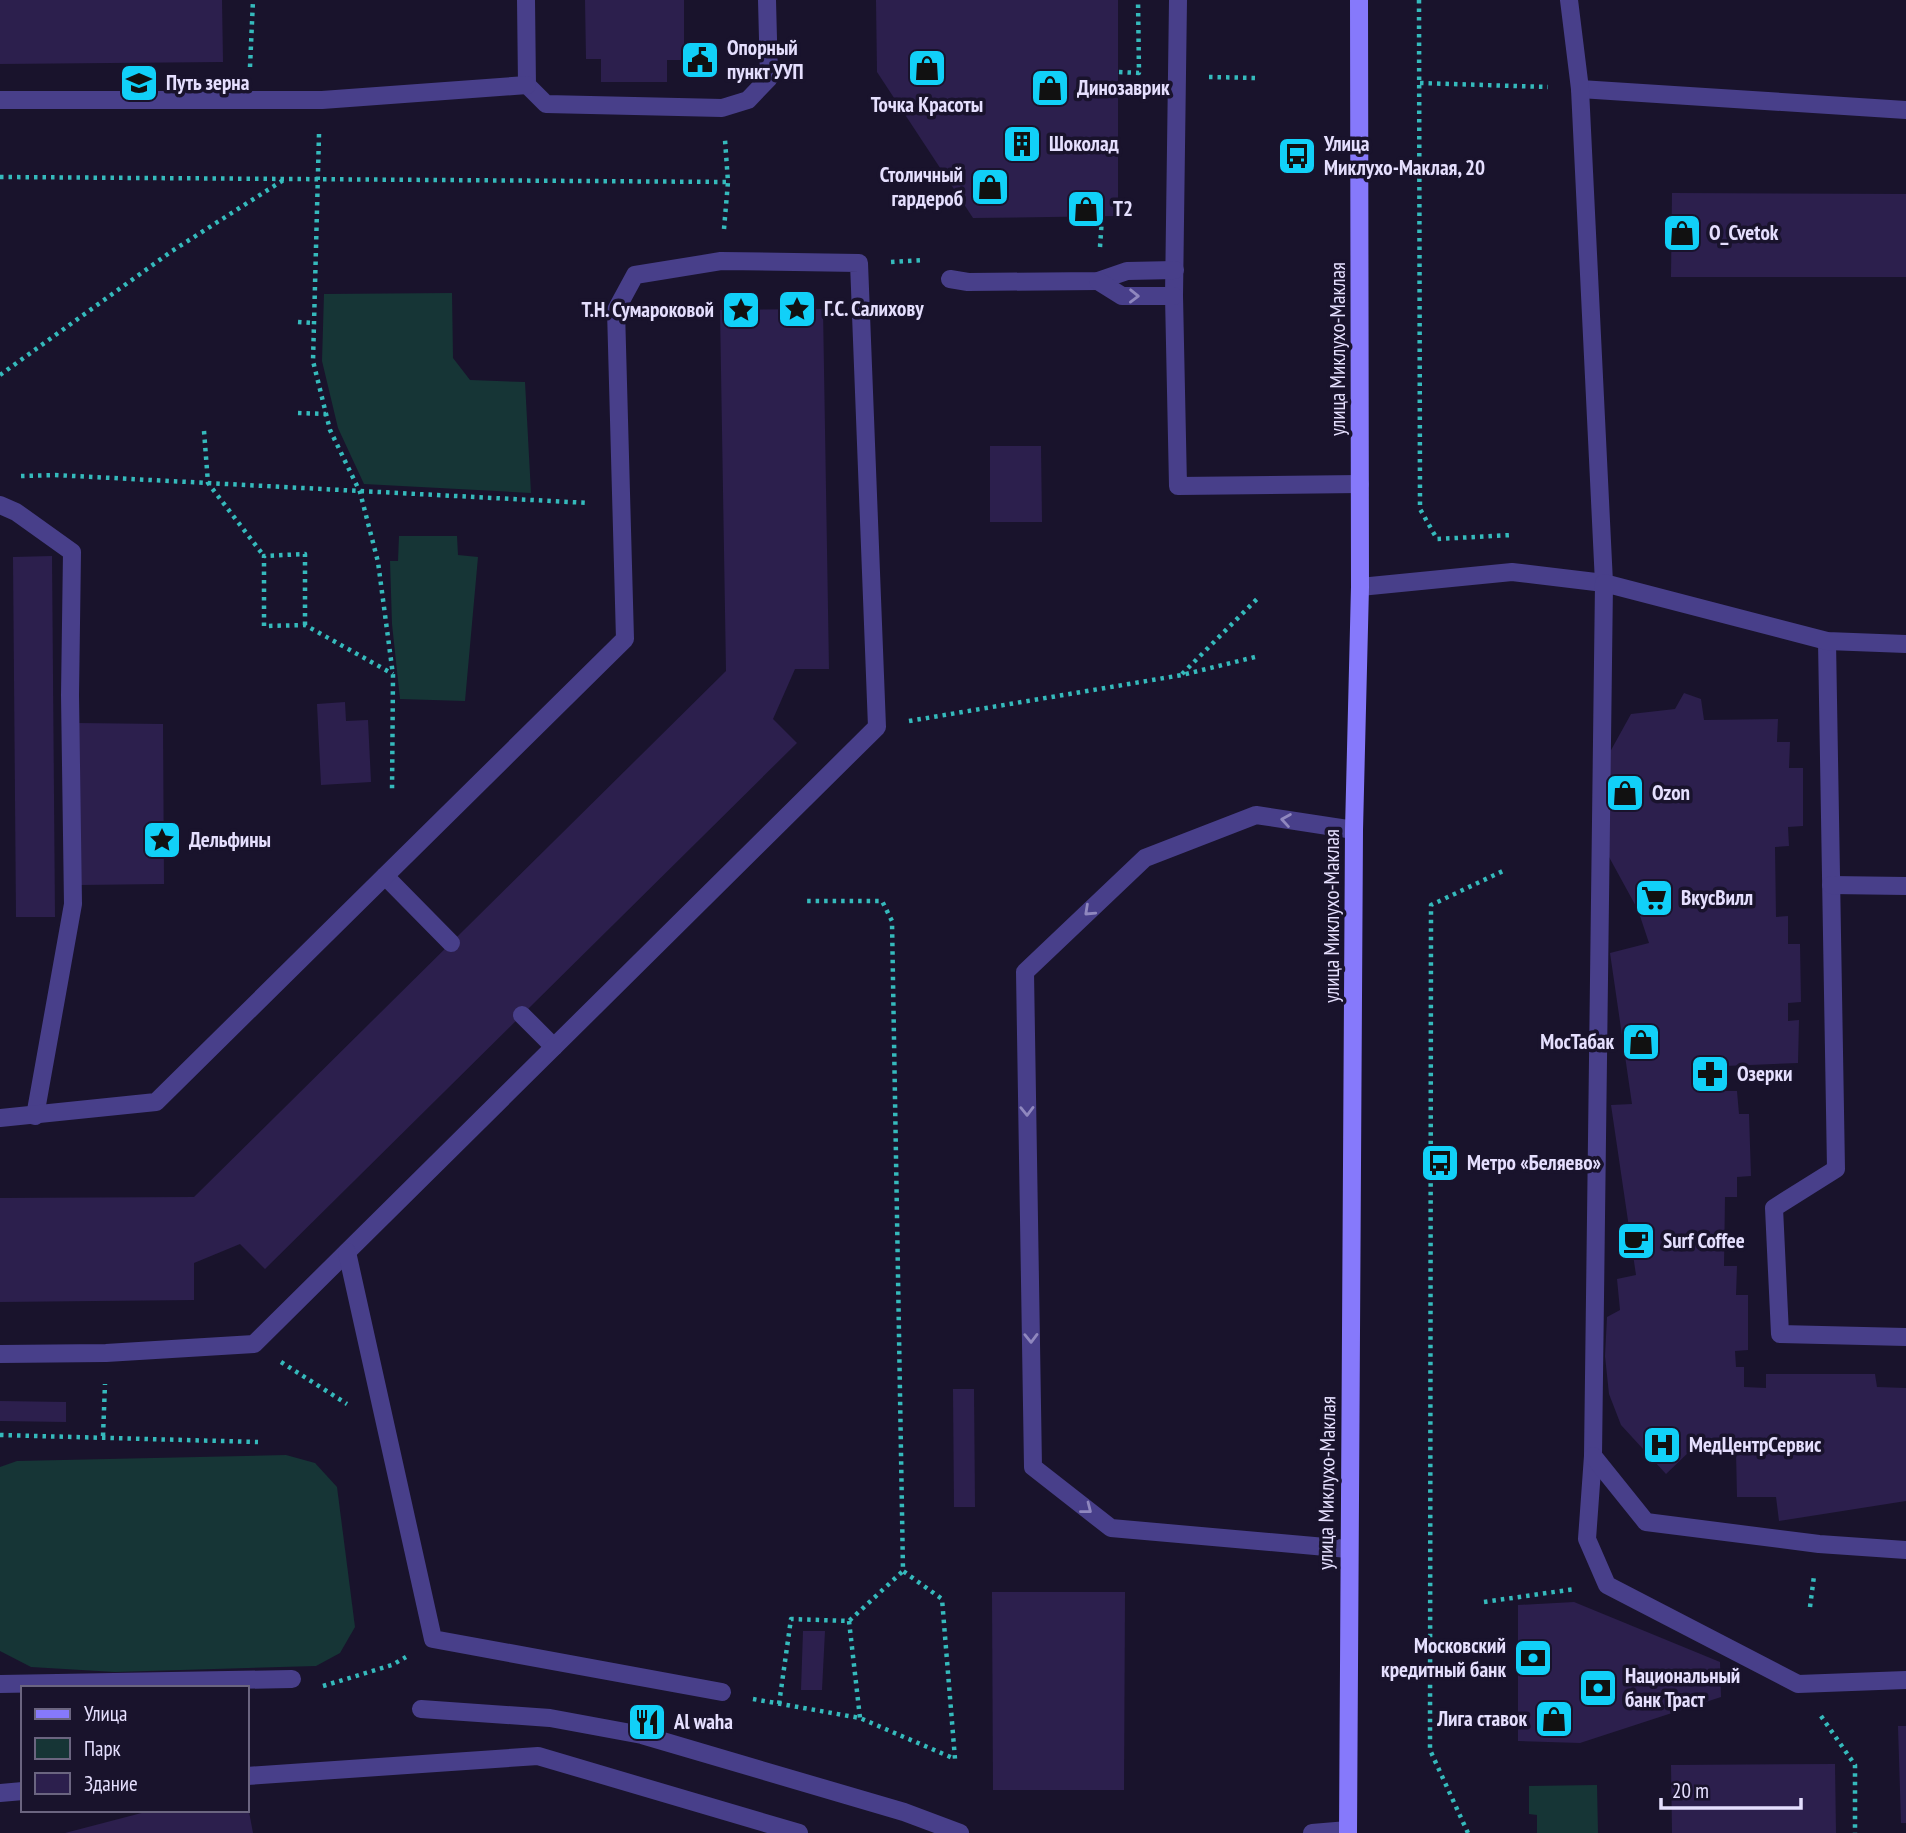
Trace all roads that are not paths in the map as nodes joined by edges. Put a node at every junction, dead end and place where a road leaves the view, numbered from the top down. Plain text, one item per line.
1 (526, 0) edge
2 (767, 0) edge
3 (1178, 0) edge
4 (1359, 0) edge
5 (1569, 0) edge
6 (527, 85) junction
7 (1580, 89) junction
8 (0, 100) edge
9 (1906, 110) edge
10 (1175, 270) junction
11 (950, 279) road end
12 (1098, 281) junction
13 (1174, 296) junction
14 (1360, 484) junction
15 (0, 505) edge
16 (1604, 583) junction
17 (1360, 587) junction
18 (1827, 641) junction
19 (1906, 644) edge
20 (1354, 830) junction
21 (385, 876) junction
22 (1831, 886) junction
23 (1906, 886) edge
24 (451, 943) dead end
25 (522, 1015) dead end
26 (554, 1047) junction
27 (35, 1116) junction
28 (0, 1118) edge
29 (347, 1252) junction
30 (1906, 1337) edge
31 (0, 1354) edge
32 (1593, 1456) junction
33 (1348, 1549) junction
34 (1906, 1550) edge
35 (292, 1679) dead end
36 (1906, 1680) edge
37 (0, 1684) edge
38 (722, 1692) dead end
39 (421, 1709) dead end
40 (248, 1776) edge
41 (21, 1791) edge
42 (0, 1793) edge
43 (1348, 1831) edge
44 (799, 1833) edge
45 (960, 1833) edge
46 (1312, 1833) edge

1 - 6 lane
2 - 6 lane
3 - 10 lane
4 - 14 main road, улица Миклухо-Маклая
5 - 7 lane
6 - 8 lane
7 - 9 lane
7 - 16 lane
10 - 12 lane
10 - 13 lane
11 - 12 lane
12 -> 13 lane
13 - 14 lane
14 - 17 main road, улица Миклухо-Маклая
15 - 27 lane
16 - 17 lane
16 - 18 lane
16 - 32 lane
17 - 20 main road, улица Миклухо-Маклая
18 - 19 lane
18 - 22 lane
20 - 33 main road, улица Миклухо-Маклая
20 -> 33 lane
21 - 24 lane
21 - 26 lane
21 - 27 lane
22 - 23 lane
22 - 30 lane
25 - 26 lane
26 - 29 lane
27 - 28 lane
29 - 31 lane
29 - 38 lane
32 - 34 lane
32 - 36 lane
33 - 43 main road, улица Миклухо-Маклая
35 - 37 lane
39 - 45 lane
40 - 44 lane
41 - 42 lane
43 - 46 lane

